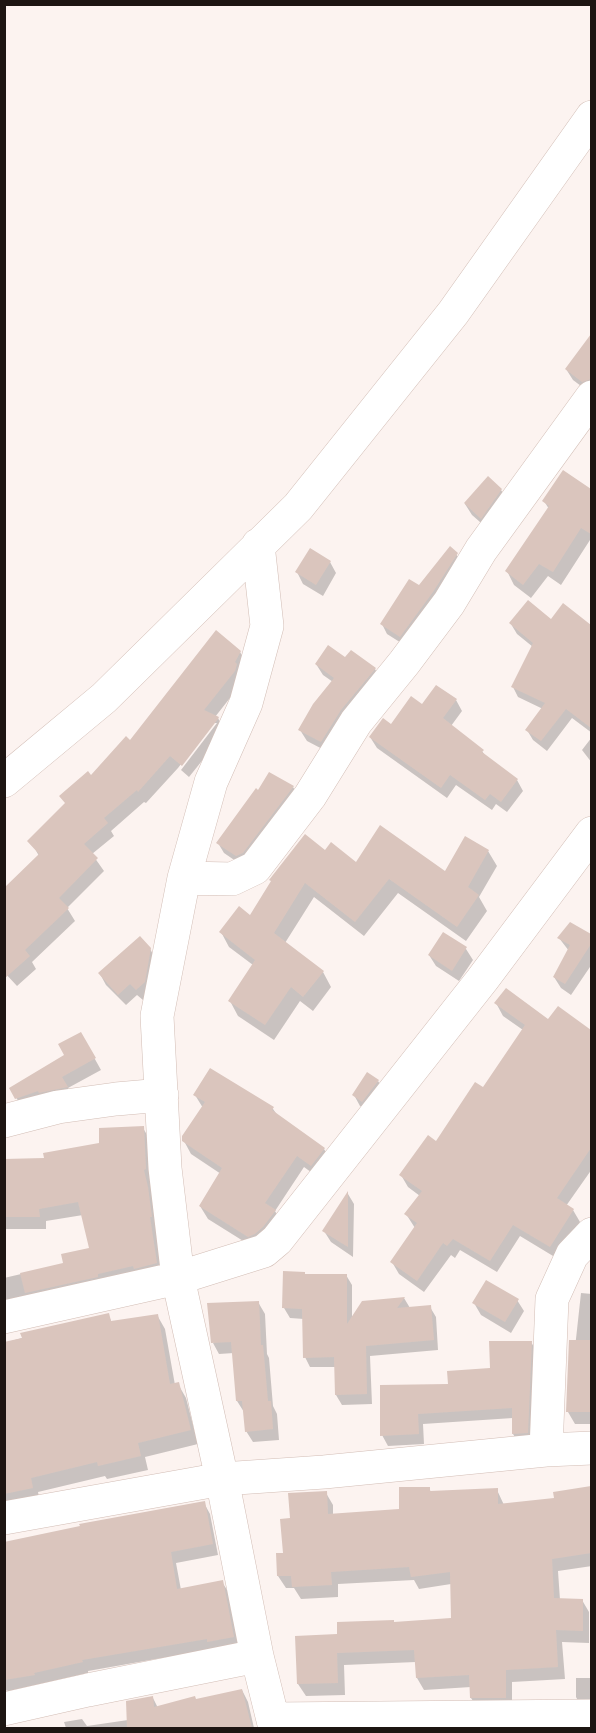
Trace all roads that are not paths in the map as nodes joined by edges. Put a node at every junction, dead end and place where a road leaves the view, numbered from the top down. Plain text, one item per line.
1 (591, 117) edge
2 (591, 397) edge
3 (258, 545) junction
4 (4, 781) edge
5 (591, 833) edge
6 (184, 878) junction
7 (162, 1095) junction
8 (4, 1121) edge
9 (591, 1234) edge
10 (178, 1278) junction
11 (4, 1317) edge
12 (591, 1448) edge
13 (546, 1450) junction
14 (222, 1479) junction
15 (4, 1518) edge
16 (257, 1656) junction
17 (4, 1709) edge
18 (591, 1716) edge
19 (274, 1724) edge

1 - 3 street
2 - 6 street
3 - 4 street
3 - 6 street
5 - 10 street
6 - 7 street
7 - 8 street
7 - 10 street
9 - 13 street
10 - 11 street
10 - 14 street
12 - 13 street
13 - 14 street
14 - 15 street
14 - 16 street
16 - 17 street
16 - 19 street
18 - 19 street

